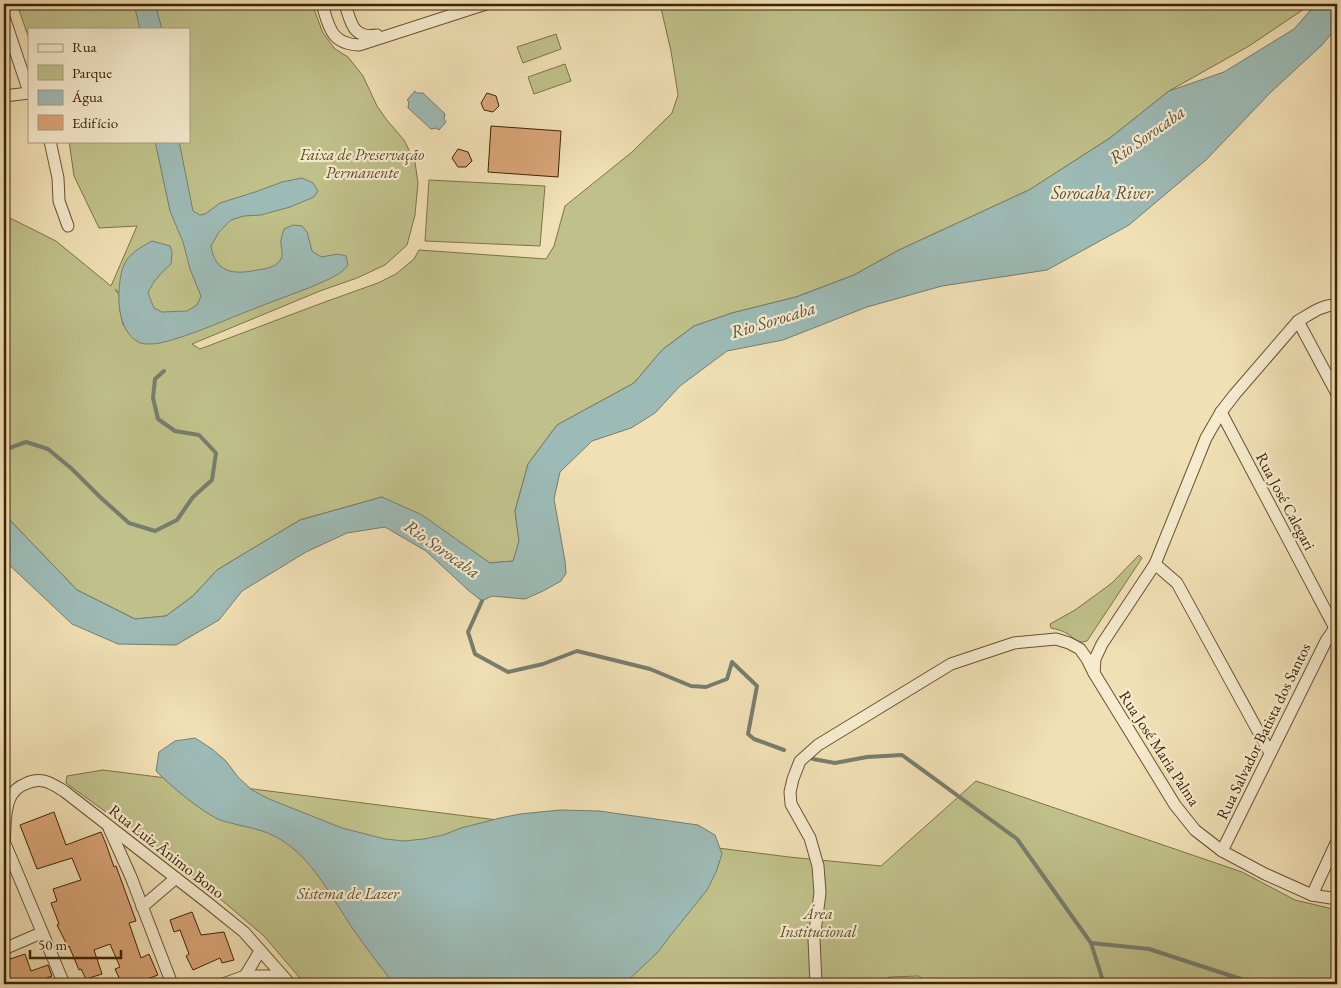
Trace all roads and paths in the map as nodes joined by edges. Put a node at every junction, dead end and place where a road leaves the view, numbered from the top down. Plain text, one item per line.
1 (322, 4) edge
2 (345, 4) edge
3 (486, 4) edge
4 (4, 17) edge
5 (396, 32) junction
6 (28, 89) edge
7 (28, 92) edge
8 (4, 96) edge
9 (50, 142) edge
10 (68, 226) dead end
11 (1337, 305) edge
12 (1298, 322) junction
13 (1337, 394) edge
14 (1221, 412) junction
15 (1155, 564) junction
16 (1336, 630) edge
17 (1094, 673) junction
18 (1270, 753) junction
19 (108, 826) junction
20 (1337, 841) edge
21 (5, 844) junction
22 (137, 848) junction
23 (1222, 850) junction
24 (4, 862) edge
25 (131, 877) junction
26 (176, 878) junction
27 (1312, 895) junction
28 (1337, 900) edge
29 (142, 906) junction
30 (41, 933) junction
31 (4, 949) edge
32 (260, 951) junction
33 (274, 975) edge
34 (245, 976) junction
35 (64, 984) edge
36 (172, 984) edge
37 (223, 984) edge
38 (290, 984) edge
39 (816, 984) edge

1 - 5 street
2 - 5 street
3 - 5 street
4 - 6 street
7 - 8 street
9 - 10 street
11 - 12 street
12 - 13 street
12 - 14 street
14 - 15 street
14 - 16 street, Rua José Calegari
15 - 17 street
15 - 18 street
16 - 18 street, Rua Salvador Batista dos Santos
17 - 23 street, Rua José Maria Palma
17 - 39 street, Rua José Maria Palma
18 - 23 street, Rua Salvador Batista dos Santos
19 - 21 street, Rua Luiz Ânimo Bono
19 - 22 street, Rua Luiz Ânimo Bono
19 - 25 street
20 - 27 street
21 - 24 street
21 - 30 street
22 - 25 street
22 - 26 street, Rua Luiz Ânimo Bono
23 - 27 street, Rua José Maria Palma
25 - 29 street
26 - 29 street
26 - 32 street, Rua Luiz Ânimo Bono
27 - 28 street, Rua José Maria Palma
29 - 36 street
30 - 31 street
30 - 35 street
32 - 33 street, Rua Luiz Ânimo Bono
32 - 34 street
33 - 34 street
33 - 38 street, Rua Luiz Ânimo Bono
34 - 37 street

